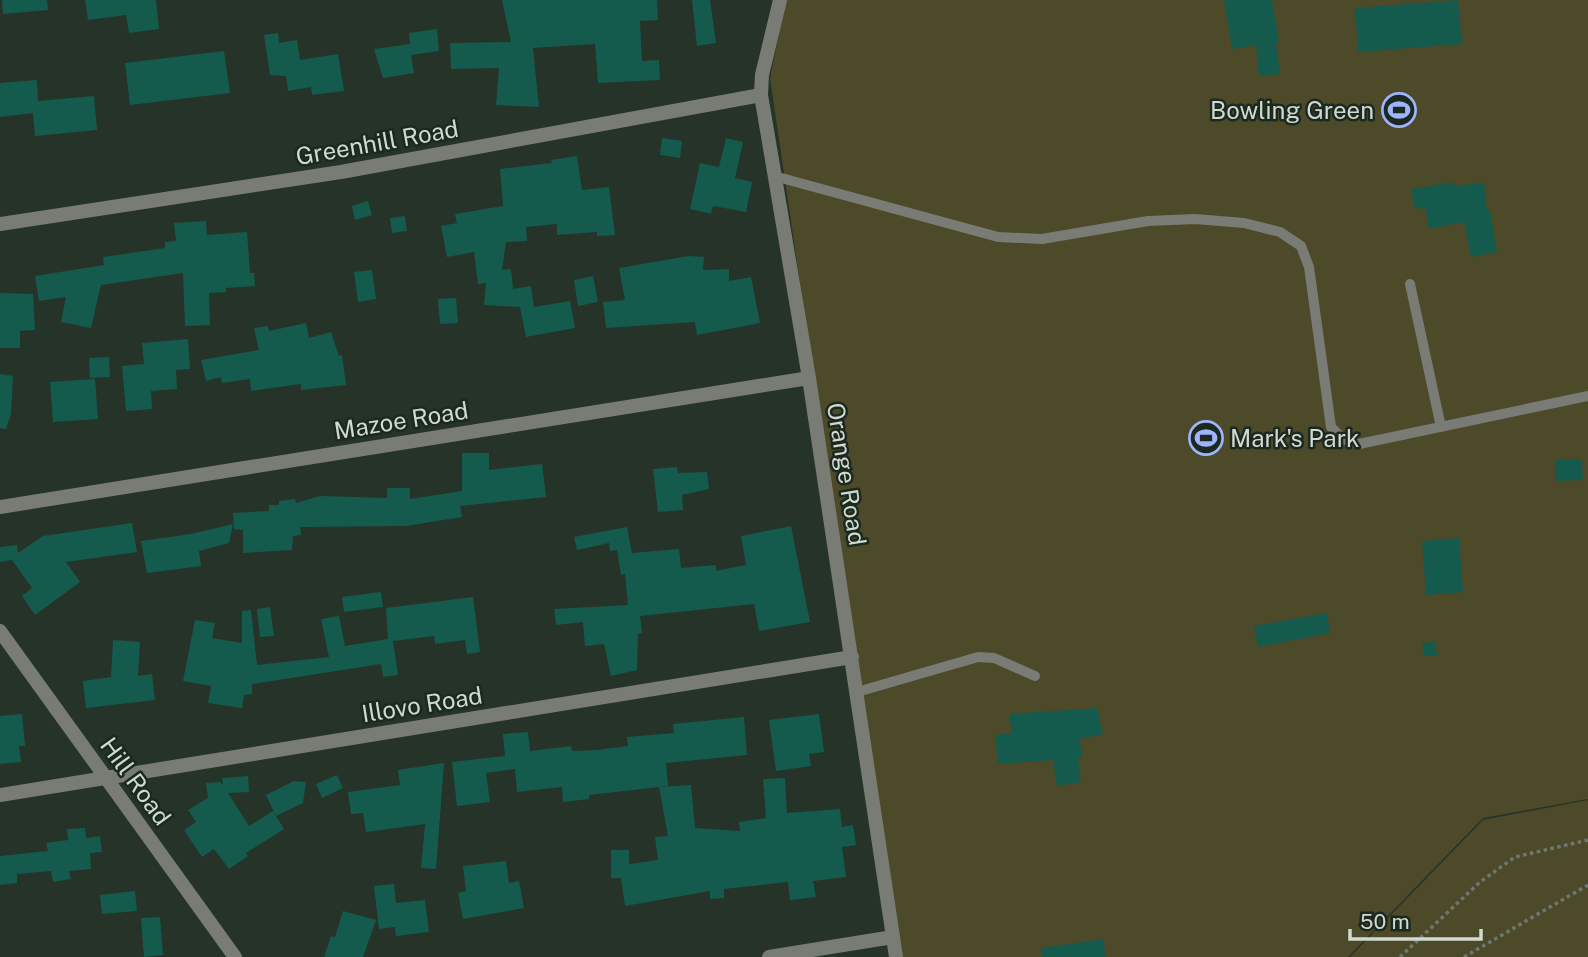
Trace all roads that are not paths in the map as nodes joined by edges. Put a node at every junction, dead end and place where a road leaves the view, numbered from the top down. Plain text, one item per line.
1 (780, 0) edge
2 (761, 95) junction
3 (774, 176) junction
4 (0, 224) edge
5 (1410, 284) dead end
6 (810, 378) junction
7 (1588, 396) edge
8 (1441, 427) junction
9 (0, 507) edge
10 (0, 631) edge
11 (852, 657) junction
12 (1035, 676) dead end
13 (857, 692) junction
14 (106, 778) junction
15 (0, 795) edge
16 (893, 937) junction
17 (235, 957) edge
18 (769, 957) edge
19 (896, 957) edge

1 - 2 street, Orange Road
2 - 3 street, Orange Road
2 - 4 street, Greenhill Road
3 - 6 street, Orange Road
3 - 8 lane
5 - 8 lane
6 - 9 street, Mazoe Road
6 - 11 street, Orange Road
7 - 8 lane
10 - 14 street, Hill Road
11 - 13 street, Orange Road
11 - 14 street, Illovo Road
12 - 13 lane
13 - 16 street, Orange Road
14 - 15 street, Illovo Road
14 - 17 street, Hill Road
16 - 18 street
16 - 19 street, Orange Road

